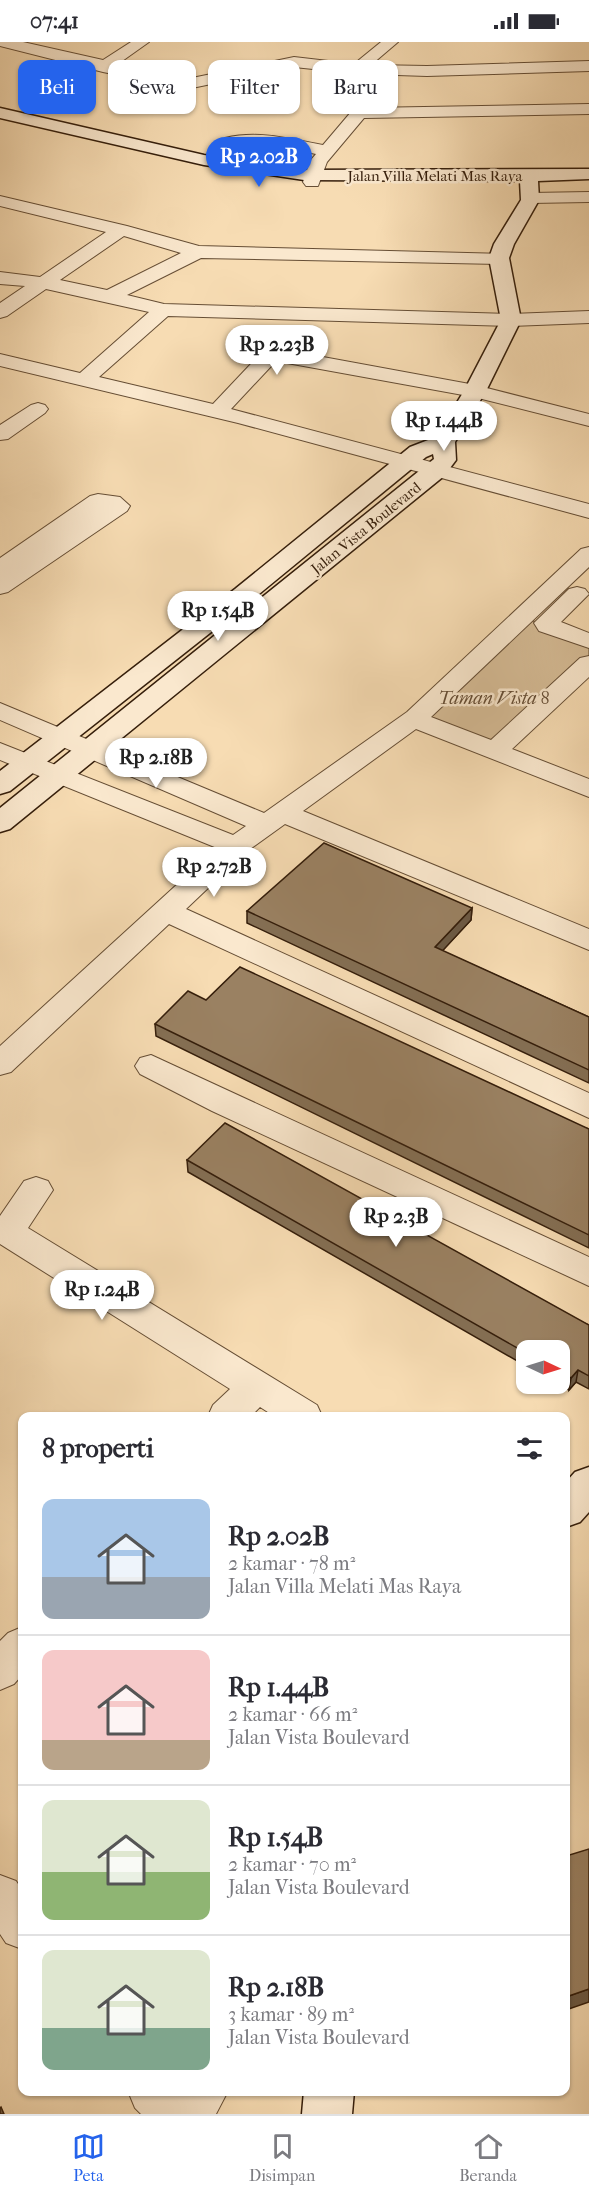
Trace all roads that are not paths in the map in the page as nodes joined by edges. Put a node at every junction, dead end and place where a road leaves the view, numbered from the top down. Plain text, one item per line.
1 (3, 42) edge
2 (66, 42) edge
3 (141, 42) edge
4 (390, 42) edge
5 (45, 53) junction
6 (235, 60) edge
7 (276, 60) edge
8 (367, 60) edge
9 (589, 63) edge
10 (103, 67) junction
11 (398, 70) edge
12 (208, 78) edge
13 (208, 79) edge
14 (205, 80) junction
15 (589, 109) edge
16 (398, 111) edge
17 (0, 113) edge
18 (357, 114) edge
19 (0, 120) edge
20 (328, 151) junction
21 (216, 162) junction
22 (589, 174) edge
23 (313, 178) junction
24 (589, 182) edge
25 (530, 186) junction
26 (589, 197) edge
27 (0, 201) edge
28 (121, 230) junction
29 (198, 252) junction
30 (499, 258) junction
31 (0, 278) edge
32 (44, 281) junction
33 (111, 296) junction
34 (163, 310) junction
35 (0, 312) edge
36 (308, 314) junction
37 (589, 317) edge
38 (511, 320) junction
39 (272, 354) junction
40 (0, 360) edge
41 (84, 380) junction
42 (475, 391) junction
43 (38, 409) dead end
44 (218, 412) junction
45 (589, 420) edge
46 (0, 434) edge
47 (412, 457) junction
48 (442, 458) junction
49 (589, 497) edge
50 (589, 511) edge
51 (589, 554) edge
52 (0, 568) edge
53 (589, 583) edge
54 (0, 587) edge
55 (589, 641) edge
56 (589, 663) edge
57 (0, 711) edge
58 (416, 717) junction
59 (60, 738) junction
60 (90, 750) junction
61 (0, 751) edge
62 (495, 751) junction
63 (29, 763) junction
64 (59, 774) junction
65 (0, 785) edge
66 (589, 789) edge
67 (274, 818) junction
68 (0, 823) edge
69 (236, 846) junction
70 (166, 911) junction
71 (589, 940) edge
72 (0, 1064) edge
73 (151, 1066) dead end
74 (589, 1106) edge
75 (36, 1190) dead end
76 (589, 1272) edge
77 (257, 1388) junction
78 (230, 1412) edge
79 (297, 1412) edge
80 (589, 1484) edge
81 (570, 1505) edge
82 (18, 1651) edge
83 (0, 1671) edge
84 (0, 1897) edge
85 (18, 1922) edge
86 (156, 2096) edge
87 (202, 2096) edge
88 (329, 2096) edge
89 (327, 2114) edge

1 - 5 street
2 - 5 street
3 - 10 street
4 - 8 street
5 - 10 street
6 - 7 street
9 - 11 street
10 - 14 street
12 - 14 street
13 - 14 street
15 - 16 street
17 - 21 street, Jalan Villa Melati Mas Raya
18 - 20 street
19 - 23 street, Jalan Villa Melati Mas Raya
20 - 21 street
20 - 23 street
21 - 23 street, Jalan Villa Melati Mas Raya
22 - 25 street, Jalan Villa Melati Mas Raya
23 - 25 street, Jalan Villa Melati Mas Raya
24 - 25 street, Jalan Villa Melati Mas Raya
25 - 26 street
25 - 30 street
27 - 28 street
28 - 29 street
28 - 32 street
29 - 30 street
29 - 33 street
30 - 38 street
31 - 32 street
32 - 33 street
32 - 35 street
33 - 34 street
34 - 36 street
34 - 41 street
36 - 38 street
36 - 39 street
37 - 38 street
38 - 42 street
39 - 42 street
39 - 44 street
40 - 41 street
41 - 44 street
42 - 45 street
42 - 48 street
43 - 46 street
44 - 47 street
47 - 48 street, Jalan Vista Boulevard
47 - 48 street
47 - 59 street, Jalan Vista Boulevard
48 - 49 street
48 - 50 street
48 - 60 street, Jalan Vista Boulevard
51 - 58 street
52 - 54 street
53 - 55 street
56 - 62 street
57 - 59 street
58 - 62 street
58 - 67 street
59 - 60 street
59 - 63 street, Jalan Vista Boulevard
60 - 64 street, Jalan Vista Boulevard
60 - 67 street
61 - 63 street
62 - 66 street
63 - 64 street
63 - 65 street, Jalan Vista Boulevard
64 - 68 street, Jalan Vista Boulevard
64 - 69 street
67 - 69 street
67 - 71 street
69 - 70 street
70 - 72 street
70 - 74 street
73 - 76 street
75 - 77 street
77 - 78 street
77 - 79 street
80 - 81 street
82 - 83 street
84 - 85 street
86 - 87 street
88 - 89 street

